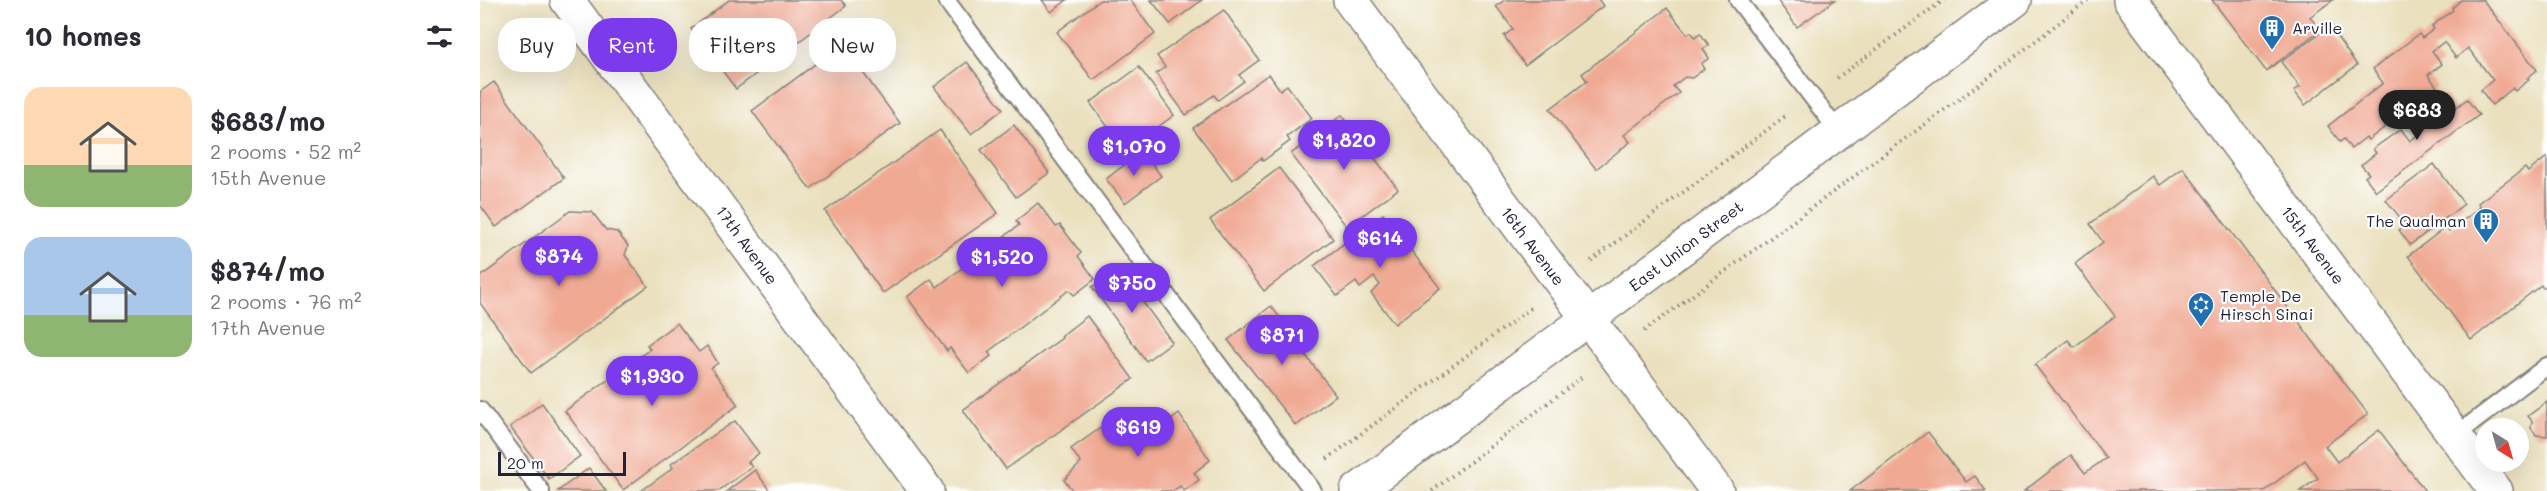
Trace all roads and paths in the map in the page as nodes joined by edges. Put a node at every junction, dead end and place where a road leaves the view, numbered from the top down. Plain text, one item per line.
1 (567, 0) edge
2 (946, 0) edge
3 (1350, 0) edge
4 (1738, 0) edge
5 (1944, 0) edge
6 (2014, 0) edge
7 (2088, 0) edge
8 (2130, 0) edge
9 (1835, 80) dead end
10 (1796, 108) dead end
11 (1838, 131) junction
12 (1608, 248) dead end
13 (1521, 315) dead end
14 (1588, 318) junction
15 (1659, 319) dead end
16 (2547, 366) edge
17 (1575, 382) dead end
18 (480, 410) edge
19 (2455, 436) junction
20 (1328, 458) dead end
21 (541, 491) edge
22 (927, 491) edge
23 (1313, 491) edge
24 (1357, 491) edge
25 (1432, 491) edge
26 (1717, 491) edge
27 (2496, 491) edge

1 - 22 street, 17th Avenue
2 - 23 lane
3 - 14 street, 16th Avenue
4 - 11 lane
5 - 9 path
6 - 11 street, East Union Street
7 - 15 path
8 - 19 street, 15th Avenue
10 - 12 path
11 - 14 street, East Union Street
13 - 20 path
14 - 24 street, East Union Street
14 - 26 street, 16th Avenue
16 - 19 lane
17 - 25 path
18 - 21 lane
19 - 27 street, 15th Avenue

